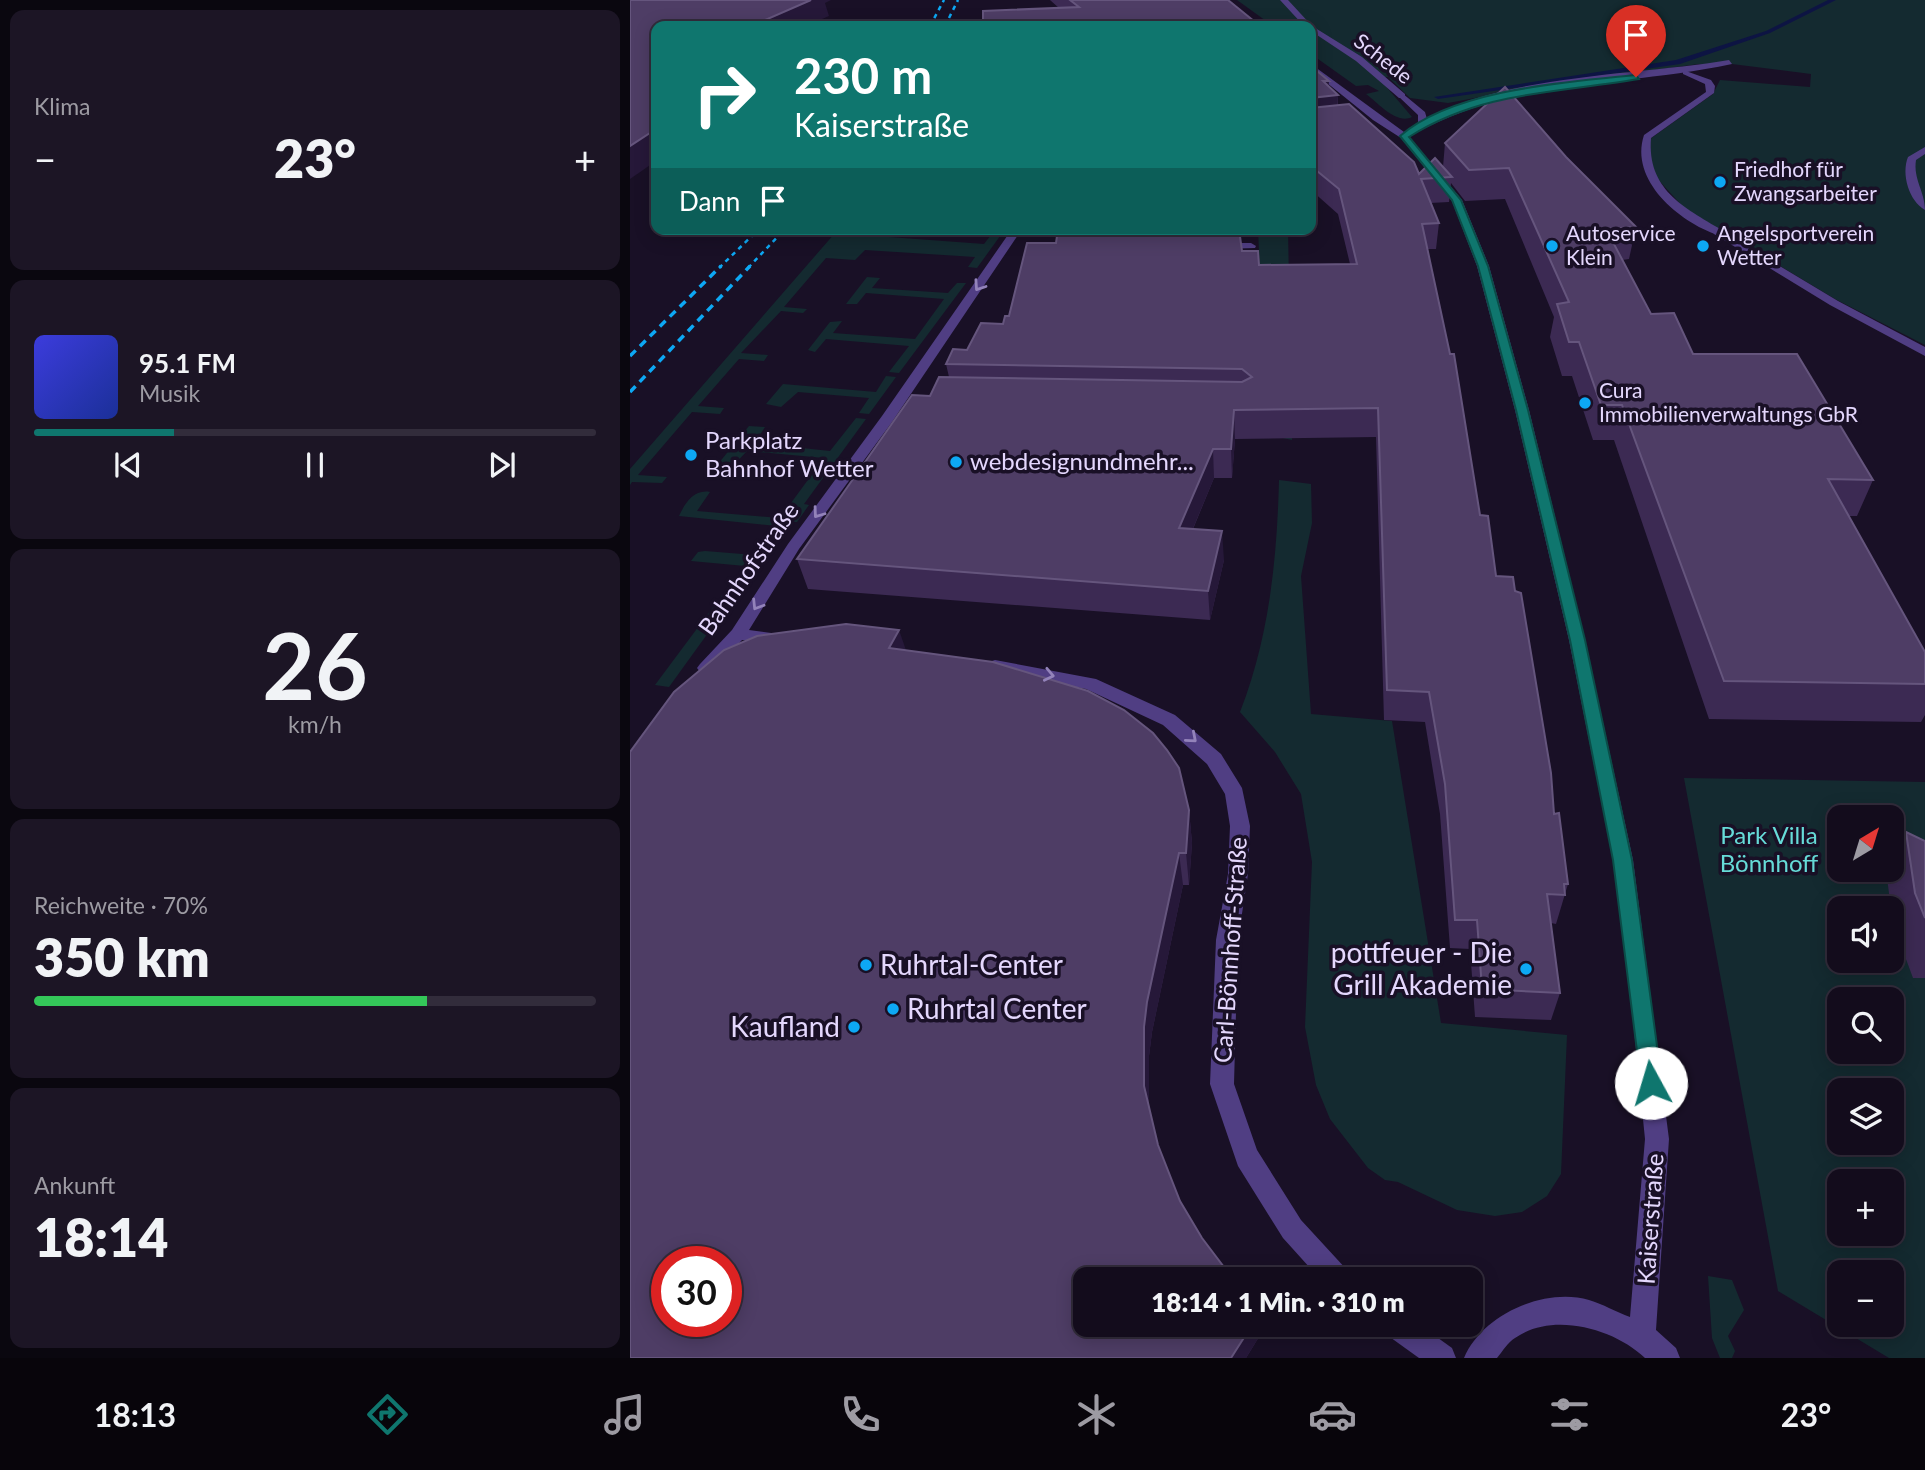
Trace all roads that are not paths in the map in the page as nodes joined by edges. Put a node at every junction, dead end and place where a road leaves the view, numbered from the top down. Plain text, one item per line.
1 (1284, 0) edge
2 (1302, 21) edge
3 (1316, 31) edge
4 (1730, 62) dead end
5 (1316, 70) edge
6 (1686, 72) junction
7 (1376, 118) junction
8 (1365, 120) edge
9 (1423, 124) junction
10 (1404, 136) junction
11 (1925, 150) edge
12 (1925, 207) edge
13 (1015, 235) edge
14 (1204, 246) edge
15 (1251, 246) dead end
16 (1925, 352) edge
17 (738, 634) junction
18 (803, 642) edge
19 (972, 663) edge
20 (696, 679) edge
21 (1327, 1267) edge
22 (1642, 1336) junction
23 (1413, 1337) edge
24 (1442, 1358) edge
25 (1478, 1358) edge
26 (1666, 1358) edge

1 - 2 street, Schede
3 - 9 street, Schede
4 - 6 street
5 - 7 street, Kaiserstraße
6 - 9 street
6 - 16 street
7 - 8 street
7 - 10 street, Kaiserstraße
9 - 10 street
10 - 22 street, Kaiserstraße
11 - 12 street
13 -> 17 street, Bahnhofstraße
14 - 15 street
17 - 18 street
17 - 20 street, Bahnhofstraße
19 -> 21 street, Carl-Bönnhoff-Straße
22 - 25 street
22 - 26 street
23 - 24 street

